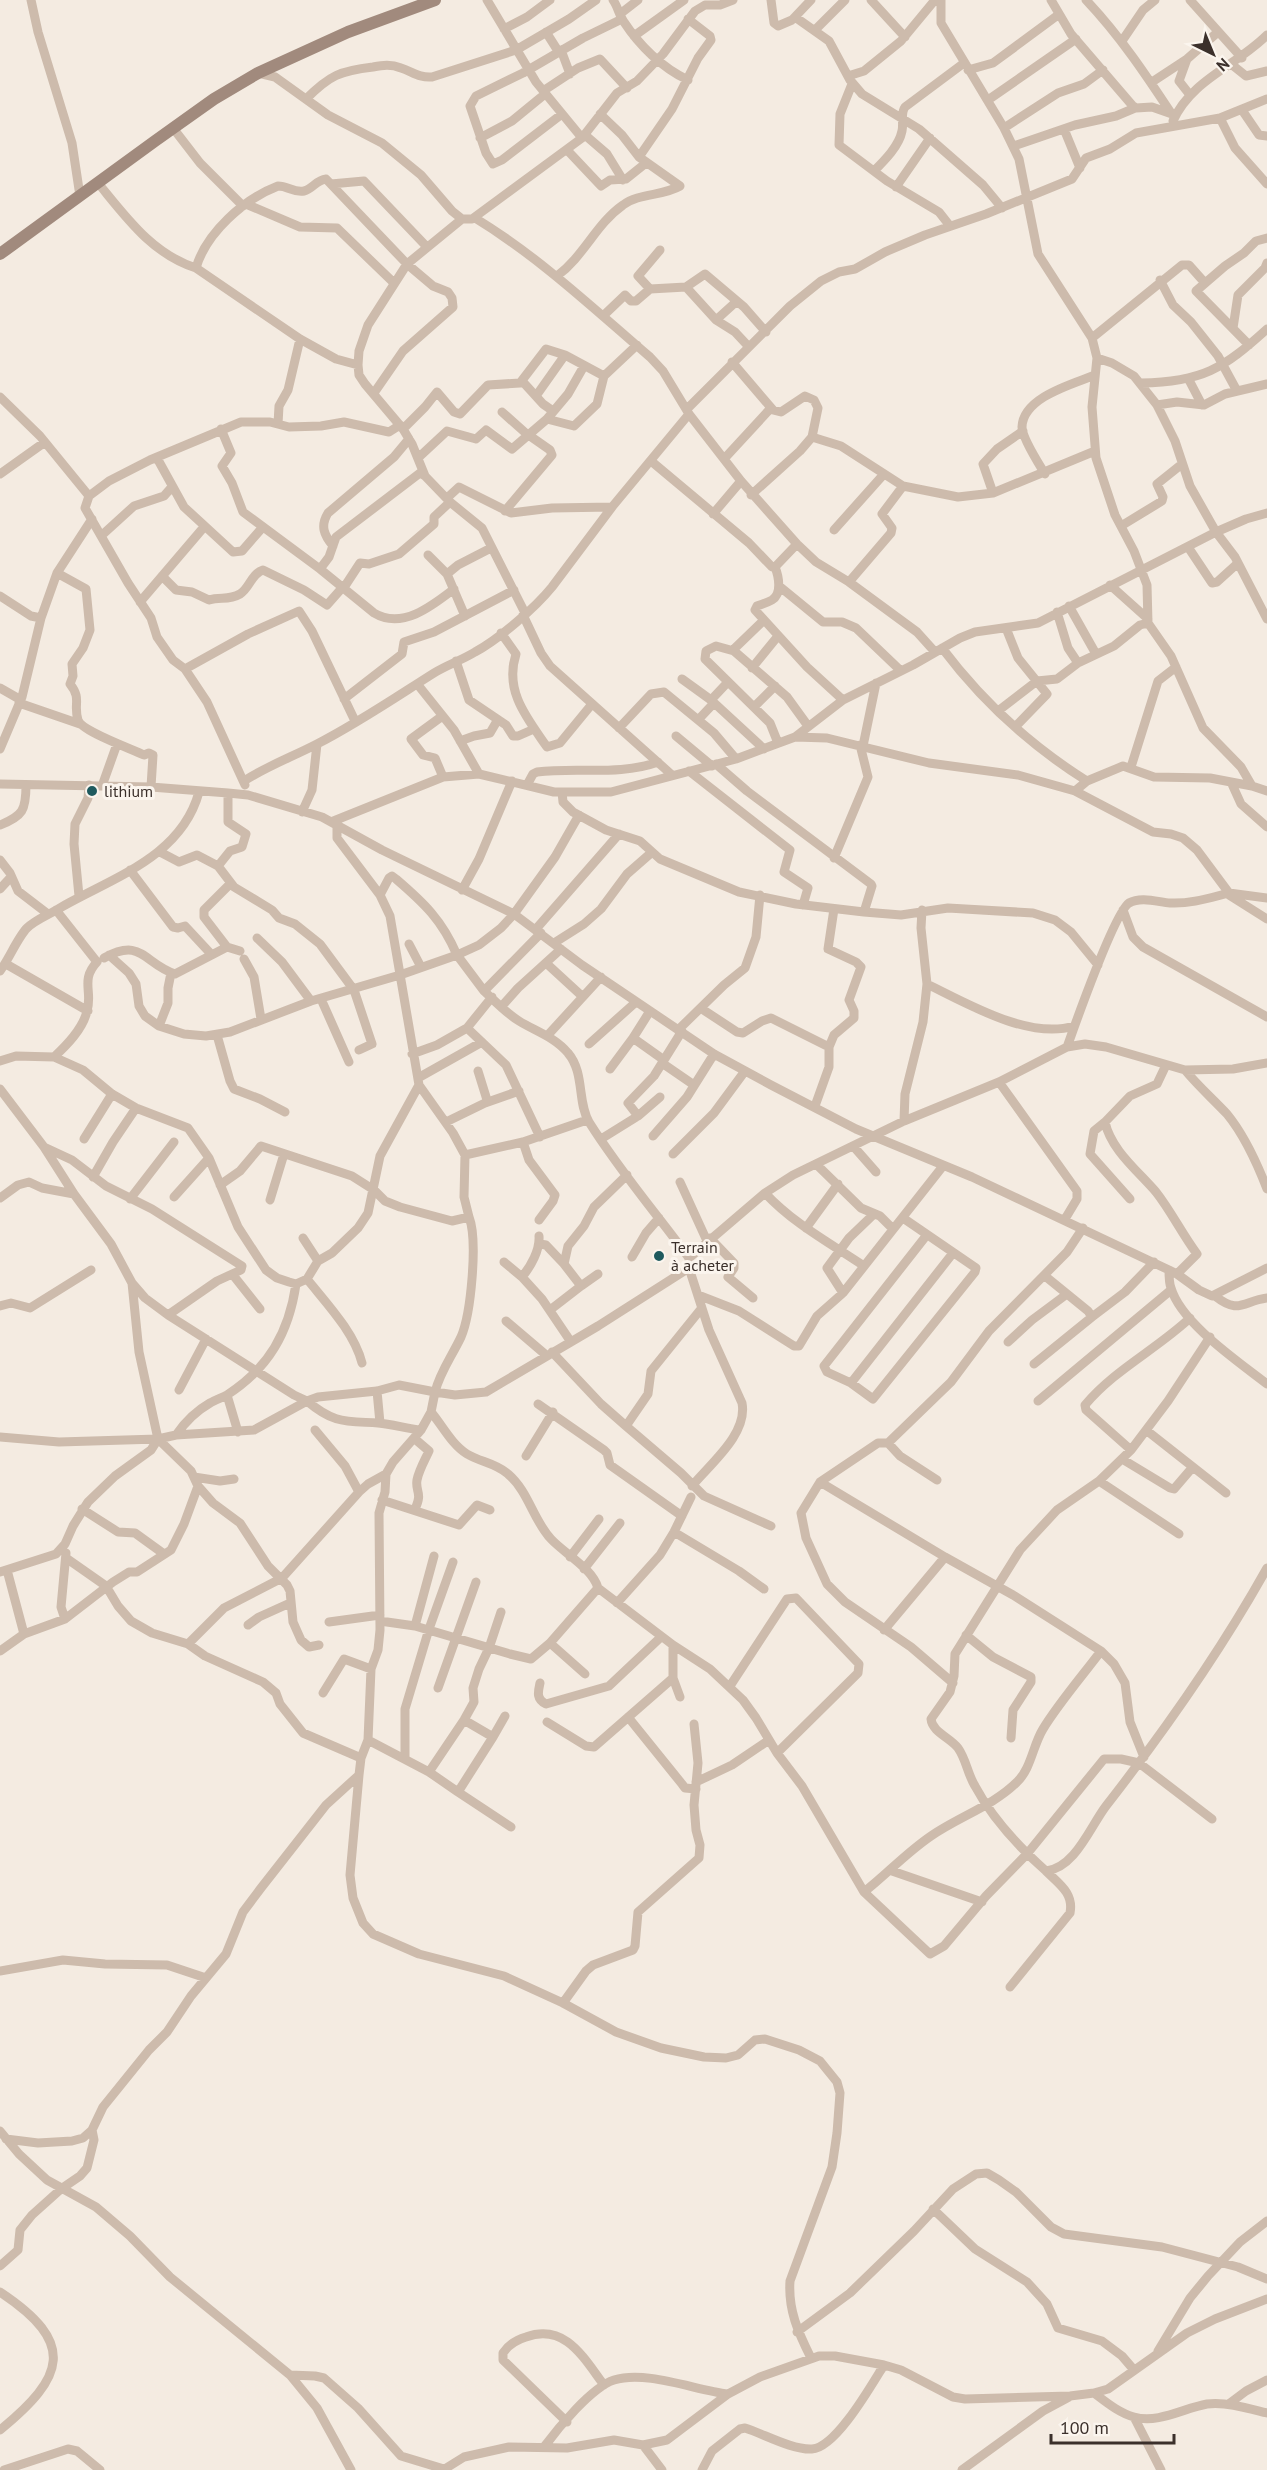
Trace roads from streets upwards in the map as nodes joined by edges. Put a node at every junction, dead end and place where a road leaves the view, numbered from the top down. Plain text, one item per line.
1 (32, 0) edge
2 (435, 0) edge
3 (487, 0) edge
4 (550, 0) edge
5 (596, 0) edge
6 (613, 0) edge
7 (638, 0) edge
8 (684, 0) edge
9 (733, 0) edge
10 (771, 0) edge
11 (811, 0) edge
12 (845, 0) edge
13 (871, 0) edge
14 (935, 0) edge
15 (941, 0) edge
16 (1051, 0) edge
17 (1086, 0) edge
18 (1155, 0) edge
19 (1190, 0) edge
20 (703, 2) edge
21 (419, 3) edge
22 (1059, 15) junction
23 (621, 16) junction
24 (795, 17) junction
25 (688, 19) junction
26 (504, 28) junction
27 (816, 30) junction
28 (546, 32) junction
29 (1218, 32) junction
30 (1267, 35) edge
31 (634, 36) junction
32 (905, 37) junction
33 (1076, 39) junction
34 (1122, 41) junction
35 (516, 50) junction
36 (560, 50) junction
37 (1242, 58) junction
38 (1187, 59) junction
39 (658, 60) junction
40 (1231, 64) junction
41 (966, 67) junction
42 (528, 70) junction
43 (1103, 70) junction
44 (1267, 71) edge
45 (258, 73) junction
46 (570, 74) junction
47 (688, 80) junction
48 (850, 80) junction
49 (1152, 82) junction
50 (627, 88) junction
51 (544, 92) junction
52 (1190, 94) junction
53 (306, 99) junction
54 (1267, 99) edge
55 (988, 100) junction
56 (1135, 108) junction
57 (1242, 110) junction
58 (562, 114) junction
59 (600, 114) junction
60 (902, 118) junction
61 (1220, 118) junction
62 (1173, 119) junction
63 (173, 128) junction
64 (1004, 128) junction
65 (1064, 129) junction
66 (584, 136) junction
67 (1267, 136) edge
68 (480, 138) junction
69 (930, 138) junction
70 (1014, 146) junction
71 (568, 151) junction
72 (643, 160) junction
73 (1080, 168) junction
74 (874, 171) junction
75 (623, 180) junction
76 (98, 183) junction
77 (331, 184) junction
78 (1267, 184) edge
79 (896, 187) junction
80 (80, 196) junction
81 (1028, 196) junction
82 (245, 205) junction
83 (1002, 208) junction
84 (475, 218) junction
85 (462, 219) junction
86 (950, 226) junction
87 (1267, 238) edge
88 (427, 247) junction
89 (660, 250) dead end
90 (0, 254) edge
91 (1267, 263) edge
92 (407, 264) junction
93 (196, 268) junction
94 (557, 276) junction
95 (1160, 280) junction
96 (1204, 283) junction
97 (394, 284) junction
98 (686, 287) junction
99 (650, 290) junction
100 (737, 301) junction
101 (603, 316) junction
102 (716, 320) junction
103 (1233, 328) junction
104 (1267, 329) edge
105 (766, 332) junction
106 (1092, 338) junction
107 (300, 339) junction
108 (637, 345) junction
109 (1249, 345) junction
110 (749, 347) junction
111 (565, 355) junction
112 (1098, 358) junction
113 (732, 362) junction
114 (358, 365) junction
115 (1224, 365) junction
116 (584, 366) junction
117 (1095, 375) junction
118 (604, 376) junction
119 (1189, 380) junction
120 (523, 382) junction
121 (1142, 383) junction
122 (1267, 384) edge
123 (1237, 391) junction
124 (374, 393) junction
125 (536, 396) junction
126 (0, 397) edge
127 (1157, 405) junction
128 (1202, 405) junction
129 (770, 409) junction
130 (688, 411) junction
131 (502, 412) dead end
132 (550, 415) junction
133 (278, 424) junction
134 (401, 427) junction
135 (221, 429) junction
136 (1023, 431) junction
137 (530, 436) junction
138 (812, 437) junction
139 (409, 439) junction
140 (45, 442) junction
141 (1095, 451) junction
142 (157, 458) junction
143 (418, 458) junction
144 (724, 459) junction
145 (651, 461) junction
146 (1182, 464) junction
147 (0, 474) edge
148 (884, 474) junction
149 (1045, 474) junction
150 (425, 476) junction
151 (741, 481) junction
152 (903, 486) junction
153 (171, 488) junction
154 (993, 494) junction
155 (751, 495) junction
156 (89, 496) junction
157 (449, 500) junction
158 (612, 507) junction
159 (505, 511) junction
160 (1267, 513) edge
161 (713, 514) junction
162 (92, 519) junction
163 (1121, 526) junction
164 (204, 527) junction
165 (262, 528) junction
166 (834, 530) dead end
167 (1216, 532) junction
168 (101, 536) junction
169 (797, 544) junction
170 (333, 546) junction
171 (1188, 547) junction
172 (491, 548) junction
173 (428, 555) dead end
174 (1238, 562) junction
175 (776, 567) junction
176 (320, 569) junction
177 (1140, 570) junction
178 (57, 573) junction
179 (447, 574) junction
180 (162, 576) junction
181 (849, 582) junction
182 (1110, 585) junction
183 (778, 586) junction
184 (343, 588) junction
185 (454, 589) junction
186 (514, 590) junction
187 (0, 596) edge
188 (140, 603) junction
189 (1070, 606) junction
190 (1057, 612) junction
191 (524, 614) junction
192 (465, 616) junction
193 (41, 618) junction
194 (1267, 619) edge
195 (764, 620) junction
196 (1148, 621) junction
197 (1006, 628) junction
198 (501, 633) junction
199 (778, 636) junction
200 (938, 650) junction
201 (734, 651) junction
202 (1096, 654) junction
203 (456, 662) junction
204 (1078, 663) junction
205 (1176, 667) junction
206 (752, 668) junction
207 (185, 669) junction
208 (901, 671) junction
209 (682, 680) dead end
210 (1036, 681) junction
211 (727, 683) junction
212 (876, 683) junction
213 (418, 685) junction
214 (775, 686) junction
215 (0, 688) edge
216 (344, 699) junction
217 (843, 700) junction
218 (20, 702) junction
219 (712, 702) junction
220 (592, 704) junction
221 (754, 707) junction
222 (998, 711) junction
223 (441, 717) junction
224 (698, 720) junction
225 (497, 721) junction
226 (355, 722) junction
227 (80, 724) junction
228 (808, 726) junction
229 (1015, 727) junction
230 (619, 728) junction
231 (534, 729) junction
232 (676, 736) dead end
233 (795, 737) junction
234 (460, 741) junction
235 (778, 743) junction
236 (117, 744) junction
237 (316, 744) junction
238 (862, 746) junction
239 (0, 749) edge
240 (764, 749) junction
241 (736, 759) junction
242 (658, 762) junction
243 (714, 765) junction
244 (1131, 767) junction
245 (689, 771) junction
246 (479, 774) junction
247 (672, 775) junction
248 (443, 777) junction
249 (244, 781) junction
250 (512, 781) junction
251 (1087, 781) junction
252 (1231, 782) junction
253 (0, 784) edge
254 (27, 785) junction
255 (527, 785) junction
256 (89, 786) junction
257 (102, 786) junction
258 (1252, 786) junction
259 (151, 788) junction
260 (1075, 791) junction
261 (1267, 791) edge
262 (199, 792) junction
263 (562, 792) junction
264 (228, 793) junction
265 (248, 795) junction
266 (302, 812) junction
267 (579, 815) junction
268 (334, 824) junction
269 (0, 825) edge
270 (1267, 826) edge
271 (619, 834) junction
272 (160, 852) junction
273 (651, 853) junction
274 (834, 858) junction
275 (0, 860) edge
276 (218, 866) junction
277 (130, 870) junction
278 (10, 878) junction
279 (230, 884) junction
280 (0, 889) edge
281 (462, 890) junction
282 (1228, 893) junction
283 (380, 895) junction
284 (760, 895) junction
285 (79, 896) junction
286 (1267, 898) edge
287 (803, 905) junction
288 (834, 909) junction
289 (922, 910) junction
290 (1123, 910) junction
291 (52, 912) junction
292 (864, 912) junction
293 (514, 914) junction
294 (1267, 919) edge
295 (538, 931) junction
296 (257, 938) dead end
297 (409, 944) dead end
298 (558, 946) junction
299 (227, 947) junction
300 (211, 954) junction
301 (109, 955) junction
302 (457, 955) junction
303 (97, 962) junction
304 (546, 963) junction
305 (1098, 965) junction
306 (421, 967) junction
307 (3, 968) edge
308 (171, 973) junction
309 (400, 975) junction
310 (600, 977) junction
311 (927, 984) junction
312 (354, 990) junction
313 (488, 994) junction
314 (583, 997) junction
315 (316, 1000) junction
316 (636, 1002) junction
317 (502, 1006) junction
318 (702, 1009) junction
319 (88, 1011) junction
320 (650, 1011) junction
321 (1267, 1017) edge
322 (261, 1019) junction
323 (159, 1026) junction
324 (1074, 1026) junction
325 (467, 1028) junction
326 (680, 1030) junction
327 (218, 1035) junction
328 (547, 1036) junction
329 (633, 1038) junction
330 (482, 1042) junction
331 (589, 1044) dead end
332 (829, 1047) junction
333 (1067, 1047) junction
334 (359, 1050) dead end
335 (412, 1054) junction
336 (714, 1054) junction
337 (54, 1057) junction
338 (0, 1061) edge
339 (663, 1061) junction
340 (349, 1062) dead end
341 (1267, 1063) edge
342 (1166, 1065) junction
343 (610, 1069) dead end
344 (1185, 1070) junction
345 (478, 1071) dead end
346 (745, 1071) junction
347 (419, 1082) junction
348 (999, 1082) junction
349 (694, 1085) junction
350 (0, 1089) edge
351 (519, 1091) junction
352 (112, 1094) junction
353 (660, 1097) dead end
354 (485, 1103) junction
355 (814, 1106) junction
356 (136, 1108) junction
357 (285, 1112) dead end
358 (638, 1116) junction
359 (587, 1120) junction
360 (904, 1121) junction
361 (446, 1122) junction
362 (1105, 1122) junction
363 (653, 1136) dead end
364 (540, 1137) junction
365 (874, 1137) junction
366 (84, 1139) dead end
367 (601, 1139) junction
368 (174, 1142) dead end
369 (523, 1142) junction
370 (44, 1147) junction
371 (854, 1147) junction
372 (284, 1154) junction
373 (674, 1154) dead end
374 (465, 1155) junction
375 (210, 1158) junction
376 (816, 1164) junction
377 (943, 1166) junction
378 (876, 1172) dead end
379 (627, 1175) junction
380 (93, 1177) junction
381 (680, 1182) dead end
382 (838, 1184) junction
383 (220, 1185) junction
384 (1267, 1189) edge
385 (374, 1190) junction
386 (765, 1193) junction
387 (74, 1194) junction
388 (174, 1197) dead end
389 (0, 1198) edge
390 (130, 1199) junction
391 (1130, 1199) dead end
392 (270, 1200) dead end
393 (874, 1214) junction
394 (469, 1217) junction
395 (659, 1218) junction
396 (903, 1218) junction
397 (1065, 1219) junction
398 (539, 1221) dead end
399 (806, 1228) junction
400 (1083, 1228) junction
401 (893, 1229) junction
402 (926, 1236) junction
403 (303, 1238) dead end
404 (709, 1240) junction
405 (839, 1251) junction
406 (952, 1253) junction
407 (632, 1257) dead end
408 (318, 1262) junction
409 (504, 1262) dead end
410 (1154, 1262) junction
411 (689, 1263) junction
412 (564, 1264) junction
413 (864, 1266) junction
414 (1267, 1268) edge
415 (91, 1270) dead end
416 (1173, 1272) junction
417 (598, 1274) dead end
418 (233, 1275) junction
419 (522, 1276) junction
420 (1045, 1276) junction
421 (307, 1279) junction
422 (132, 1283) junction
423 (296, 1284) junction
424 (581, 1286) junction
425 (1171, 1290) junction
426 (843, 1293) junction
427 (1067, 1294) junction
428 (698, 1295) junction
429 (1215, 1296) junction
430 (753, 1298) dead end
431 (1267, 1298) edge
432 (0, 1306) edge
433 (260, 1309) dead end
434 (701, 1309) junction
435 (550, 1310) junction
436 (168, 1315) junction
437 (1092, 1317) junction
438 (1190, 1318) junction
439 (506, 1321) dead end
440 (1210, 1337) junction
441 (206, 1339) junction
442 (571, 1342) junction
443 (1008, 1342) dead end
444 (549, 1353) junction
445 (362, 1364) dead end
446 (1034, 1365) dead end
447 (257, 1371) junction
448 (851, 1383) junction
449 (1267, 1384) edge
450 (179, 1390) dead end
451 (377, 1391) junction
452 (435, 1392) junction
453 (227, 1395) junction
454 (307, 1401) junction
455 (1038, 1401) dead end
456 (538, 1404) dead end
457 (431, 1412) junction
458 (553, 1412) junction
459 (380, 1423) junction
460 (626, 1426) junction
461 (315, 1430) dead end
462 (421, 1430) junction
463 (1146, 1430) junction
464 (238, 1432) junction
465 (176, 1435) junction
466 (0, 1437) edge
467 (158, 1439) junction
468 (415, 1439) junction
469 (888, 1443) junction
470 (1131, 1450) junction
471 (526, 1456) dead end
472 (1122, 1459) junction
473 (1192, 1468) junction
474 (386, 1474) junction
475 (194, 1477) junction
476 (234, 1479) dead end
477 (937, 1480) dead end
478 (1100, 1481) junction
479 (820, 1482) junction
480 (198, 1486) junction
481 (692, 1486) junction
482 (359, 1492) junction
483 (1226, 1493) dead end
484 (691, 1497) dead end
485 (382, 1500) junction
486 (82, 1509) junction
487 (415, 1509) junction
488 (490, 1510) dead end
489 (682, 1515) junction
490 (599, 1519) dead end
491 (620, 1523) dead end
492 (771, 1526) dead end
493 (674, 1533) junction
494 (1179, 1534) dead end
495 (65, 1544) junction
496 (164, 1554) junction
497 (434, 1556) dead end
498 (570, 1557) junction
499 (945, 1557) junction
500 (66, 1558) junction
501 (453, 1563) dead end
502 (1267, 1568) edge
503 (584, 1569) junction
504 (4, 1570) edge
505 (282, 1578) junction
506 (476, 1582) dead end
507 (106, 1586) junction
508 (996, 1587) junction
509 (598, 1588) junction
510 (764, 1589) dead end
511 (290, 1603) junction
512 (616, 1603) junction
513 (501, 1612) dead end
514 (380, 1618) junction
515 (65, 1619) junction
516 (329, 1622) dead end
517 (248, 1625) dead end
518 (415, 1626) junction
519 (429, 1629) junction
520 (884, 1630) junction
521 (24, 1634) junction
522 (966, 1635) junction
523 (661, 1637) junction
524 (456, 1638) junction
525 (550, 1643) junction
526 (188, 1644) junction
527 (319, 1645) dead end
528 (673, 1645) junction
529 (489, 1648) junction
530 (0, 1651) edge
531 (1101, 1651) junction
532 (371, 1669) junction
533 (585, 1674) dead end
534 (672, 1677) junction
535 (540, 1683) dead end
536 (953, 1683) junction
537 (730, 1686) junction
538 (438, 1688) dead end
539 (323, 1693) dead end
540 (680, 1697) dead end
541 (505, 1716) dead end
542 (628, 1717) junction
543 (465, 1720) junction
544 (547, 1722) dead end
545 (694, 1724) dead end
546 (493, 1737) junction
547 (1011, 1738) dead end
548 (368, 1740) junction
549 (769, 1740) junction
550 (777, 1753) junction
551 (361, 1758) junction
552 (405, 1760) junction
553 (1141, 1760) junction
554 (429, 1772) junction
555 (359, 1774) junction
556 (696, 1785) junction
557 (458, 1792) junction
558 (986, 1803) junction
559 (1212, 1819) dead end
560 (511, 1827) dead end
561 (1027, 1854) junction
562 (892, 1870) junction
563 (1046, 1871) junction
564 (864, 1892) junction
565 (982, 1902) junction
566 (0, 1971) edge
567 (206, 1978) junction
568 (1010, 1987) dead end
569 (563, 2002) junction
570 (92, 2130) junction
571 (3, 2135) edge
572 (61, 2189) junction
573 (933, 2209) junction
574 (1267, 2221) edge
575 (1221, 2263) junction
576 (0, 2266) edge
577 (1267, 2278) edge
578 (0, 2292) edge
579 (1267, 2299) edge
580 (797, 2332) junction
581 (1156, 2354) junction
582 (811, 2358) junction
583 (884, 2365) junction
584 (1134, 2370) junction
585 (290, 2375) junction
586 (1267, 2380) edge
587 (603, 2385) junction
588 (1094, 2393) junction
589 (728, 2394) junction
590 (1070, 2396) junction
591 (1230, 2403) junction
592 (1267, 2413) edge
593 (1134, 2417) junction
594 (567, 2422) junction
595 (0, 2430) edge
596 (643, 2445) junction
597 (544, 2447) junction
598 (0, 2466) edge
599 (443, 2469) edge
600 (3, 2470) edge
601 (100, 2470) edge
602 (351, 2470) edge
603 (662, 2470) edge
604 (702, 2470) edge
605 (962, 2470) edge
606 (1161, 2470) edge

1 - 80 street
2 - 21 street
3 - 26 street
4 - 26 street
5 - 28 street
6 - 23 street
7 - 23 street
8 - 31 street
9 - 20 street
10 - 24 street
11 - 24 street
12 - 27 street
13 - 32 street
14 - 32 street
15 - 41 street
16 - 22 street
17 - 34 street
18 - 34 street
19 - 29 street
20 - 25 street
21 - 45 street
22 - 33 street
22 - 41 street
23 - 31 street
23 - 36 street
24 - 27 street
25 - 39 street
25 - 47 street
26 - 35 street
27 - 48 street
28 - 35 street
28 - 36 street
29 - 37 street
29 - 38 street
30 - 37 street
31 - 39 street
32 - 48 street
33 - 43 street
33 - 55 street
34 - 49 street
35 - 42 street
35 - 53 street
36 - 42 street
36 - 46 street
37 - 40 street
38 - 49 street
38 - 52 street
39 - 47 street
39 - 50 street
40 - 44 street
40 - 52 street
41 - 55 street
41 - 60 street
42 - 51 street
42 - 68 street
43 - 56 street
43 - 64 street
45 - 53 street
45 - 63 street
46 - 50 street
46 - 51 street
47 - 72 street
48 - 60 street
48 - 74 street
49 - 62 street
50 - 59 street
51 - 58 street
51 - 68 street
52 - 62 street
53 - 85 street
54 - 57 street
55 - 64 street
56 - 62 street
56 - 65 street
57 - 61 street
57 - 67 street
58 - 66 street
58 - 68 street
59 - 66 street
59 - 72 street
60 - 69 street
60 - 74 street
61 - 62 street
61 - 78 street
62 - 73 street
63 - 76 street
63 - 82 street
64 - 70 street
65 - 70 street
65 - 73 street
66 - 71 street
66 - 75 street
69 - 79 street
69 - 83 street
70 - 81 street
71 - 75 street
71 - 84 street
72 - 75 street
72 - 94 street
73 - 81 street
74 - 79 street
76 - 80 street
76 - 93 street
77 - 82 street
77 - 88 street
77 - 92 street
79 - 86 street
80 - 90 street
81 - 83 street
81 - 106 street
82 - 93 street
82 - 97 street
83 - 86 street
84 - 85 street
84 - 94 street
85 - 88 street
86 - 105 street
87 - 96 street
88 - 92 street
89 - 99 street
91 - 103 street
92 - 97 street
92 - 124 street
93 - 107 street
94 - 101 street
95 - 96 street
95 - 106 street
95 - 115 street
96 - 103 street
97 - 114 street
98 - 99 street
98 - 100 street
98 - 102 street
99 - 101 street
100 - 102 street
100 - 105 street
101 - 108 street
102 - 110 street
103 - 109 street
104 - 109 street
105 - 110 street
106 - 112 street
107 - 114 street
107 - 133 street
108 - 118 street
108 - 130 street
109 - 115 street
110 - 113 street
111 - 116 street
111 - 120 street
111 - 125 street
112 - 117 street
112 - 121 street
113 - 129 street
113 - 130 street
114 - 124 street
115 - 119 street
115 - 123 street
116 - 118 street
116 - 132 street
117 - 136 street
117 - 141 street
118 - 132 street
119 - 121 street
119 - 128 street
120 - 125 street
120 - 134 street
121 - 127 street
122 - 123 street
123 - 128 street
124 - 134 street
125 - 132 street
126 - 140 street
127 - 128 street
127 - 146 street
129 - 138 street
129 - 144 street
130 - 144 street
130 - 145 street
131 - 137 street
132 - 137 street
133 - 134 street
133 - 135 street
134 - 139 street
135 - 142 street
135 - 165 street
136 - 149 street
136 - 154 street
137 - 143 street
137 - 159 street
138 - 148 street
138 - 155 street
139 - 143 street
139 - 170 street
140 - 147 street
140 - 156 street
141 - 149 street
141 - 163 street
142 - 153 street
142 - 156 street
143 - 150 street
144 - 151 street
145 - 158 street
145 - 161 street
146 - 163 street
146 - 167 street
148 - 152 street
148 - 166 street
149 - 154 street
150 - 157 street
150 - 170 street
151 - 155 street
151 - 161 street
152 - 154 street
152 - 181 street
153 - 164 street
153 - 168 street
155 - 169 street
156 - 162 street
157 - 159 street
157 - 172 street
157 - 184 street
158 - 159 street
158 - 191 street
160 - 167 street
161 - 175 street
162 - 168 street
162 - 178 street
163 - 177 street
164 - 165 street
164 - 180 street
165 - 176 street
167 - 171 street
167 - 174 street
168 - 188 street
169 - 175 street
169 - 181 street
170 - 176 street
171 - 174 street
171 - 177 street
172 - 179 street
172 - 186 street
173 - 179 street
174 - 194 street
175 - 183 street
176 - 184 street
177 - 182 street
177 - 196 street
178 - 193 street
178 - 227 street
179 - 185 street
180 - 184 street
180 - 188 street
181 - 200 street
182 - 189 street
182 - 196 street
183 - 195 street
183 - 208 street
184 - 185 street
185 - 192 street
186 - 191 street
186 - 192 street
187 - 193 street
188 - 207 street
189 - 190 street
189 - 202 street
190 - 197 street
190 - 204 street
191 - 198 street
191 - 220 street
192 - 216 street
193 - 218 street
195 - 199 street
195 - 201 street
196 - 202 street
196 - 205 street
197 - 200 street
197 - 210 street
198 - 203 street
198 - 231 street
199 - 206 street
199 - 217 street
200 - 208 street
200 - 222 street
201 - 206 street
201 - 211 street
202 - 204 street
203 - 213 street
203 - 225 street
204 - 210 street
205 - 244 street
205 - 258 street
206 - 214 street
207 - 216 street
207 - 249 street
208 - 212 street
209 - 219 street
210 - 222 street
210 - 229 street
211 - 219 street
211 - 221 street
212 - 217 street
212 - 238 street
213 - 223 street
213 - 226 street
214 - 221 street
214 - 228 street
215 - 218 street
216 - 226 street
217 - 228 street
218 - 227 street
218 - 239 street
219 - 224 street
219 - 240 street
220 - 230 street
220 - 231 street
221 - 235 street
222 - 229 street
223 - 234 street
223 - 248 street
224 - 230 street
224 - 241 street
225 - 231 street
225 - 234 street
226 - 237 street
227 - 236 street
228 - 233 street
229 - 251 street
230 - 242 street
232 - 243 street
233 - 235 street
233 - 238 street
234 - 246 street
235 - 240 street
236 - 257 street
236 - 259 street
237 - 249 street
237 - 266 street
238 - 260 street
238 - 274 street
240 - 241 street
241 - 243 street
242 - 247 street
242 - 255 street
243 - 245 street
243 - 274 street
244 - 251 street
244 - 252 street
245 - 247 street
245 - 287 street
246 - 248 street
246 - 250 street
247 - 263 street
248 - 268 street
249 - 265 street
250 - 255 street
250 - 281 street
251 - 260 street
252 - 258 street
252 - 270 street
253 - 254 street
254 - 256 street
254 - 269 street
255 - 263 street
256 - 257 street
256 - 285 street
257 - 259 street
258 - 261 street
259 - 262 street
260 - 282 street
262 - 264 street
262 - 272 street
263 - 267 street
264 - 265 street
264 - 276 street
265 - 266 street
266 - 268 street
267 - 271 street
267 - 293 street
268 - 281 street
268 - 283 street
271 - 273 street
271 - 295 street
272 - 276 street
272 - 277 street
273 - 284 street
273 - 298 street
274 - 292 street
275 - 278 street
276 - 279 street
277 - 285 street
277 - 300 street
278 - 280 street
278 - 291 street
279 - 299 street
279 - 312 street
281 - 293 street
282 - 286 street
282 - 290 street
282 - 294 street
283 - 302 street
283 - 309 street
284 - 287 street
284 - 318 street
285 - 291 street
287 - 288 street
288 - 292 street
288 - 332 street
289 - 292 street
289 - 305 street
289 - 311 street
290 - 305 street
290 - 321 street
291 - 303 street
291 - 307 street
293 - 295 street
293 - 302 street
295 - 298 street
295 - 313 street
296 - 315 street
297 - 306 street
298 - 304 street
298 - 310 street
299 - 300 street
299 - 322 street
300 - 308 street
301 - 303 street
301 - 308 street
301 - 323 street
302 - 306 street
302 - 313 street
303 - 319 street
304 - 314 street
304 - 317 street
305 - 324 street
306 - 309 street
307 - 319 street
308 - 323 street
309 - 312 street
309 - 335 street
310 - 314 street
310 - 316 street
311 - 324 street
311 - 360 street
312 - 315 street
312 - 334 street
313 - 317 street
313 - 325 street
314 - 328 street
315 - 322 street
315 - 340 street
316 - 320 street
316 - 331 street
317 - 328 street
318 - 326 street
318 - 332 street
319 - 337 street
320 - 326 street
320 - 329 street
322 - 327 street
323 - 327 street
324 - 333 street
325 - 330 street
325 - 335 street
326 - 336 street
326 - 339 street
327 - 357 street
328 - 359 street
329 - 339 street
329 - 343 street
330 - 347 street
330 - 351 street
332 - 355 street
333 - 342 street
333 - 348 street
335 - 347 street
336 - 346 street
336 - 349 street
337 - 338 street
337 - 352 street
339 - 349 street
339 - 358 street
341 - 344 street
342 - 344 street
342 - 362 street
344 - 384 street
345 - 354 street
346 - 355 street
346 - 373 street
347 - 361 street
347 - 385 street
348 - 360 street
348 - 397 street
349 - 363 street
350 - 370 street
351 - 354 street
351 - 364 street
352 - 356 street
352 - 366 street
353 - 358 street
354 - 361 street
355 - 365 street
356 - 375 street
356 - 380 street
358 - 367 street
359 - 364 street
359 - 367 street
360 - 365 street
361 - 374 street
362 - 391 street
362 - 416 street
364 - 369 street
365 - 371 street
365 - 377 street
367 - 379 street
368 - 390 street
369 - 374 street
369 - 398 street
370 - 380 street
370 - 387 street
371 - 376 street
371 - 378 street
372 - 383 street
372 - 385 street
372 - 392 street
374 - 394 street
375 - 383 street
375 - 388 street
376 - 382 street
376 - 386 street
377 - 396 street
377 - 397 street
379 - 395 street
379 - 412 street
380 - 390 street
381 - 404 street
382 - 393 street
382 - 399 street
383 - 423 street
385 - 394 street
385 - 408 street
386 - 399 street
386 - 404 street
387 - 389 street
387 - 422 street
390 - 418 street
393 - 401 street
393 - 405 street
394 - 452 street
395 - 407 street
395 - 411 street
396 - 401 street
396 - 402 street
397 - 400 street
399 - 405 street
400 - 410 street
400 - 420 street
401 - 413 street
402 - 406 street
402 - 448 street
403 - 408 street
404 - 411 street
404 - 430 street
405 - 413 street
405 - 426 street
406 - 448 street
406 - 448 street
408 - 421 street
409 - 419 street
410 - 416 street
410 - 437 street
411 - 428 street
411 - 442 street
412 - 419 street
412 - 424 street
413 - 426 street
414 - 429 street
415 - 432 street
416 - 425 street
416 - 429 street
417 - 424 street
418 - 433 street
418 - 436 street
419 - 435 street
420 - 427 street
420 - 469 street
421 - 423 street
421 - 445 street
422 - 436 street
422 - 467 street
423 - 447 street
424 - 435 street
425 - 438 street
425 - 455 street
426 - 428 street
427 - 437 street
427 - 443 street
428 - 434 street
429 - 431 street
434 - 460 street
434 - 481 street
435 - 442 street
436 - 441 street
437 - 446 street
438 - 440 street
438 - 470 street
439 - 444 street
440 - 449 street
440 - 463 street
441 - 447 street
441 - 450 street
442 - 444 street
444 - 452 street
444 - 460 street
447 - 453 street
447 - 454 street
451 - 452 street
451 - 454 street
451 - 459 street
452 - 457 street
453 - 464 street
453 - 465 street
454 - 459 street
454 - 464 street
456 - 458 street
457 - 462 street
457 - 498 street
458 - 471 street
458 - 489 street
459 - 462 street
460 - 481 street
461 - 482 street
462 - 468 street
463 - 470 street
463 - 473 street
464 - 465 street
465 - 467 street
466 - 467 street
467 - 475 street
467 - 486 street
468 - 474 street
468 - 487 street
469 - 477 street
469 - 479 street
470 - 472 street
472 - 473 street
472 - 478 street
473 - 483 street
474 - 482 street
474 - 485 street
475 - 476 street
475 - 480 street
478 - 494 street
478 - 508 street
479 - 499 street
479 - 520 street
480 - 496 street
480 - 505 street
481 - 492 street
482 - 505 street
484 - 489 street
485 - 487 street
485 - 514 street
486 - 495 street
486 - 496 street
487 - 488 street
489 - 493 street
490 - 498 street
491 - 503 street
493 - 510 street
493 - 512 street
495 - 500 street
495 - 504 street
496 - 507 street
497 - 518 street
498 - 503 street
499 - 508 street
499 - 520 street
500 - 507 street
500 - 515 street
501 - 519 street
502 - 553 street
503 - 509 street
504 - 521 street
505 - 511 street
505 - 526 street
506 - 524 street
507 - 515 street
507 - 526 street
508 - 522 street
508 - 531 street
509 - 512 street
509 - 525 street
511 - 517 street
511 - 527 street
512 - 523 street
513 - 529 street
514 - 516 street
514 - 518 street
514 - 532 street
515 - 521 street
518 - 519 street
519 - 524 street
519 - 552 street
520 - 536 street
521 - 530 street
522 - 536 street
522 - 547 street
523 - 528 street
523 - 535 street
524 - 529 street
524 - 538 street
525 - 529 street
525 - 533 street
526 - 551 street
528 - 534 street
528 - 537 street
529 - 543 street
531 - 553 street
531 - 558 street
532 - 539 street
532 - 548 street
534 - 540 street
534 - 542 street
536 - 558 street
537 - 549 street
537 - 550 street
541 - 546 street
542 - 544 street
542 - 556 street
543 - 546 street
543 - 554 street
545 - 556 street
546 - 557 street
548 - 551 street
548 - 552 street
549 - 550 street
549 - 556 street
550 - 564 street
551 - 555 street
552 - 554 street
553 - 559 street
553 - 561 street
553 - 563 street
554 - 557 street
555 - 567 street
555 - 569 street
556 - 569 street
557 - 560 street
558 - 561 street
558 - 562 street
561 - 563 street
561 - 565 street
562 - 564 street
562 - 565 street
563 - 568 street
564 - 565 street
566 - 567 street
567 - 570 street
569 - 580 street
570 - 571 street
570 - 572 street
571 - 572 street
572 - 576 street
572 - 585 street
573 - 575 street
573 - 580 street
573 - 584 street
574 - 575 street
575 - 577 street
575 - 581 street
578 - 595 street
579 - 581 street
580 - 582 street
581 - 584 street
582 - 583 street
582 - 589 street
583 - 590 street
583 - 604 street
584 - 588 street
585 - 599 street
585 - 602 street
586 - 591 street
587 - 589 street
587 - 594 street
587 - 594 street
588 - 590 street
588 - 593 street
589 - 596 street
590 - 605 street
591 - 592 street
591 - 593 street
593 - 606 street
594 - 597 street
596 - 597 street
596 - 603 street
597 - 599 street
598 - 600 street
600 - 601 street

